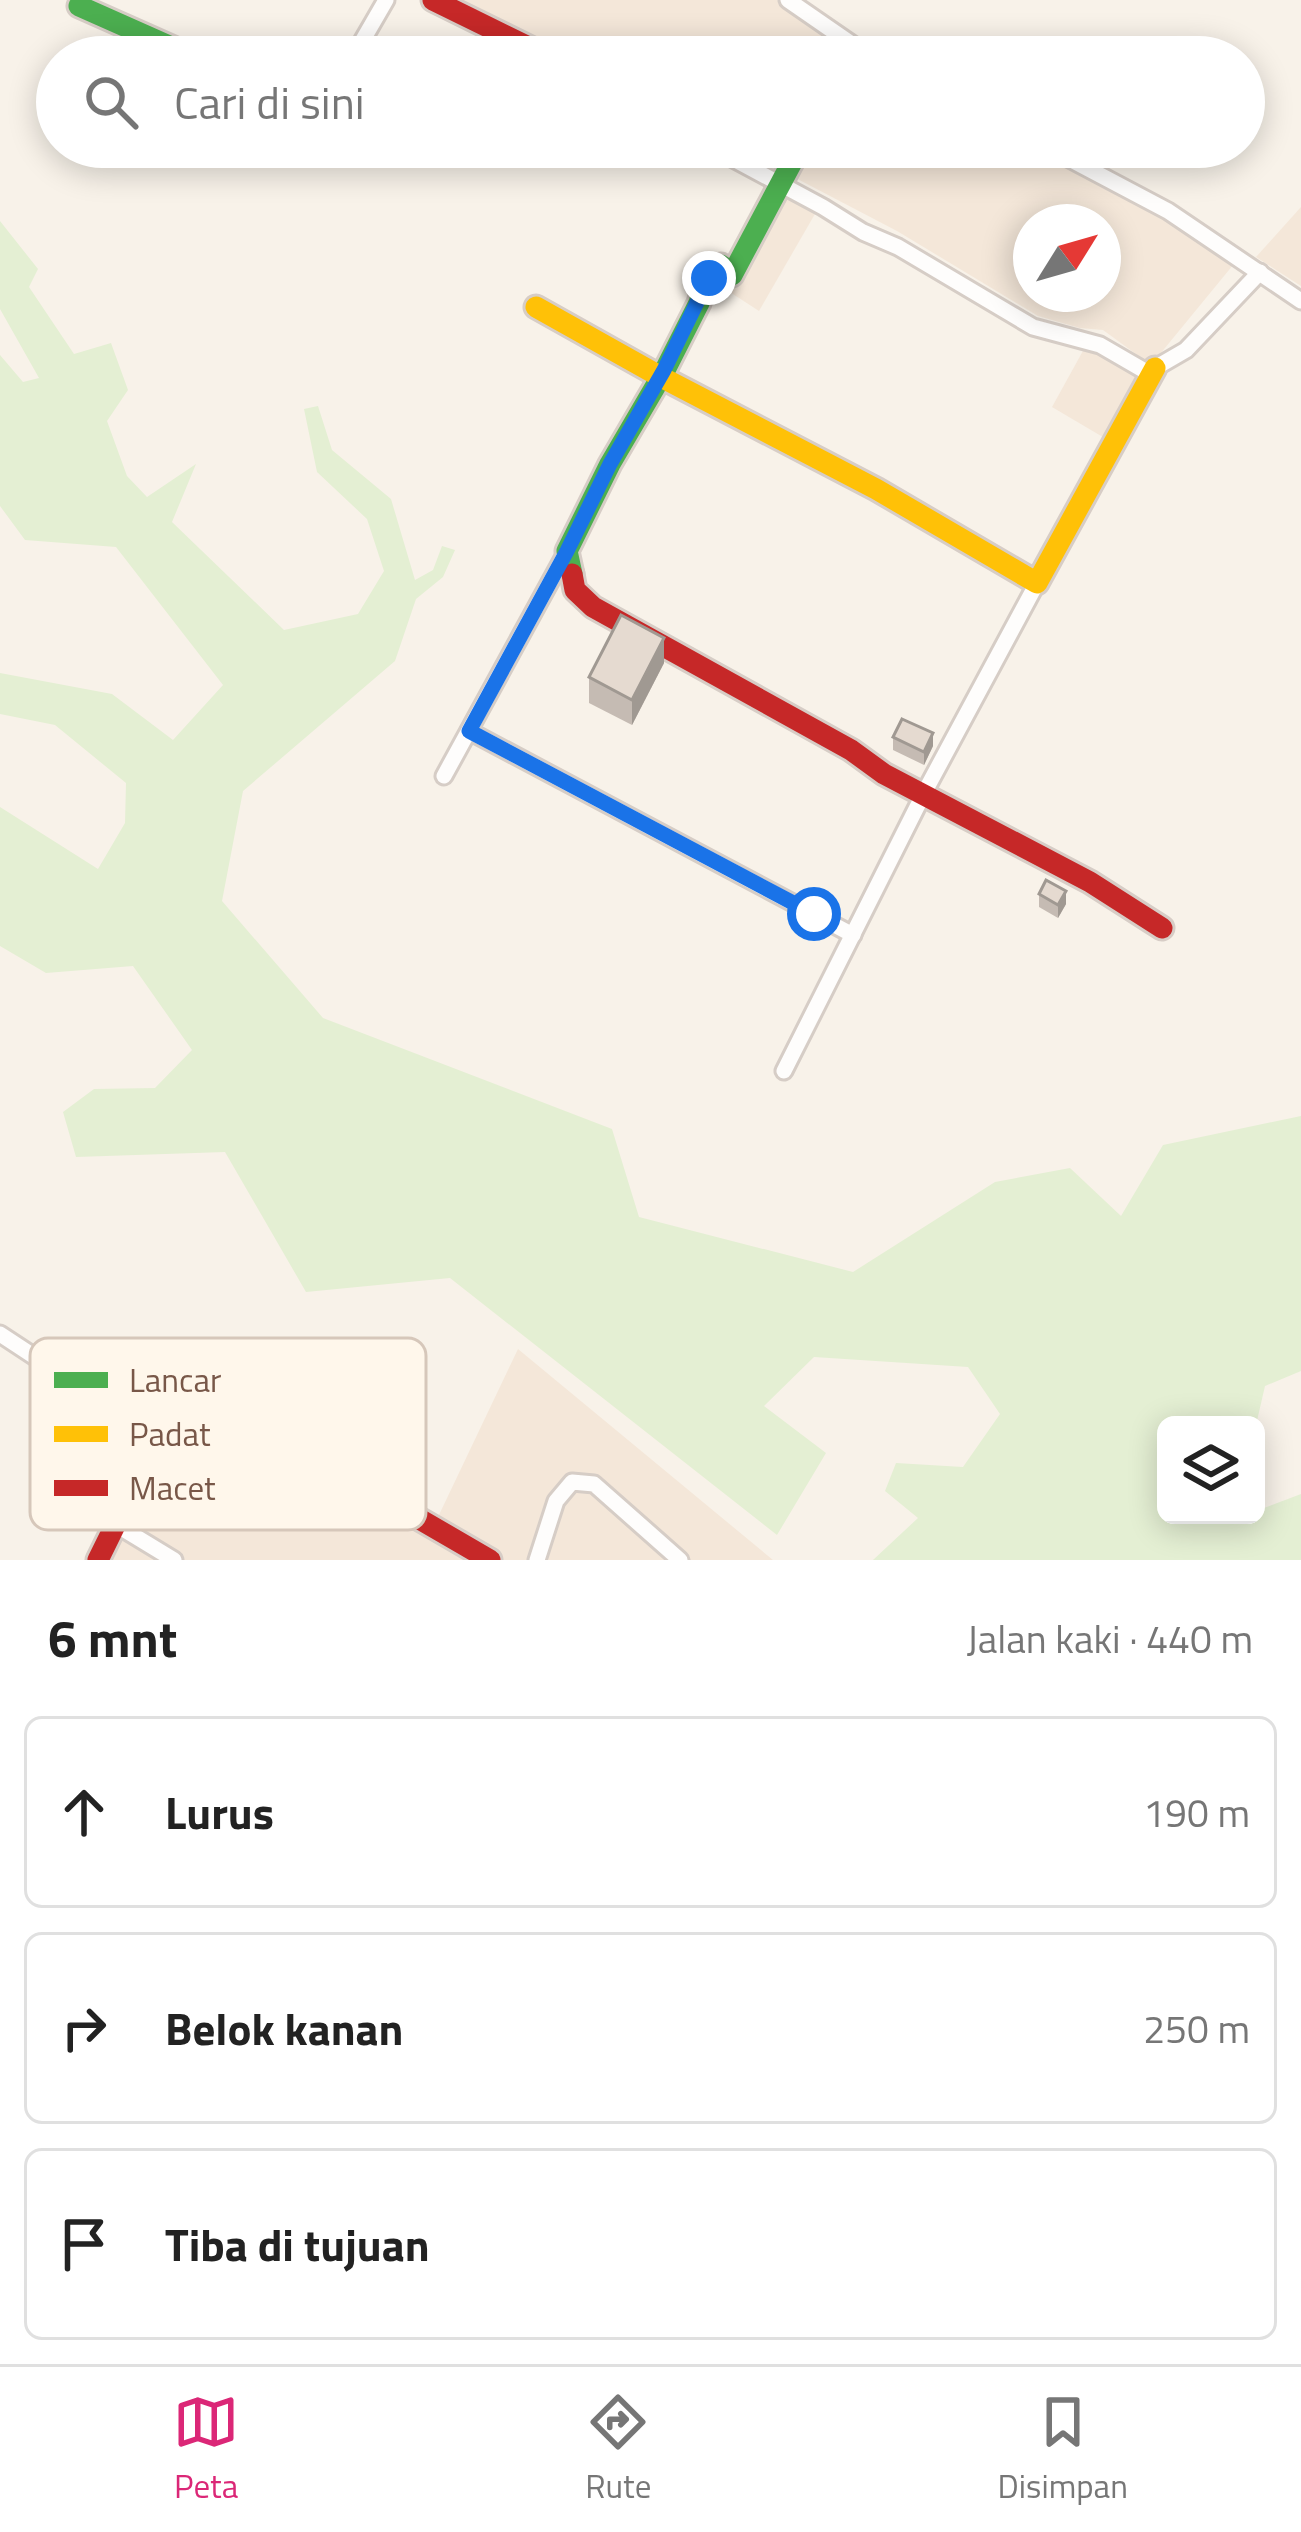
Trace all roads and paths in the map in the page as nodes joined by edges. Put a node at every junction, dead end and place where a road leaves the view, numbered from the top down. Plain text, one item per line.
1 (386, 0) edge
2 (433, 0) edge
3 (788, 0) edge
4 (80, 6) dead end
5 (147, 36) edge
6 (365, 36) edge
7 (506, 36) edge
8 (834, 36) edge
9 (750, 168) edge
10 (789, 168) edge
11 (1087, 168) edge
12 (780, 184) junction
13 (1260, 272) junction
14 (1301, 301) edge
15 (536, 308) dead end
16 (1155, 368) junction
17 (661, 376) junction
18 (567, 551) junction
19 (1037, 583) junction
20 (469, 731) junction
21 (444, 776) dead end
22 (923, 795) junction
23 (1162, 928) dead end
24 (853, 934) junction
25 (784, 1071) dead end
26 (0, 1334) edge
27 (30, 1354) edge
28 (426, 1522) edge
29 (112, 1530) edge
30 (125, 1530) edge
31 (98, 1560) edge
32 (174, 1560) edge
33 (490, 1560) edge
34 (537, 1560) edge
35 (680, 1560) edge

1 - 6 street
2 - 7 street
3 - 8 street
4 - 5 street
9 - 12 street
10 - 12 street
11 - 13 street
12 - 16 street
12 - 17 street
13 - 14 street
13 - 16 street
15 - 17 street
16 - 19 street
17 - 18 street
17 - 19 street
18 - 20 street
18 - 22 street
19 - 22 street
20 - 21 street
20 - 24 street
22 - 23 street
22 - 24 street
24 - 25 street
26 - 27 street
28 - 33 street
29 - 31 street
30 - 32 street
34 - 35 street

